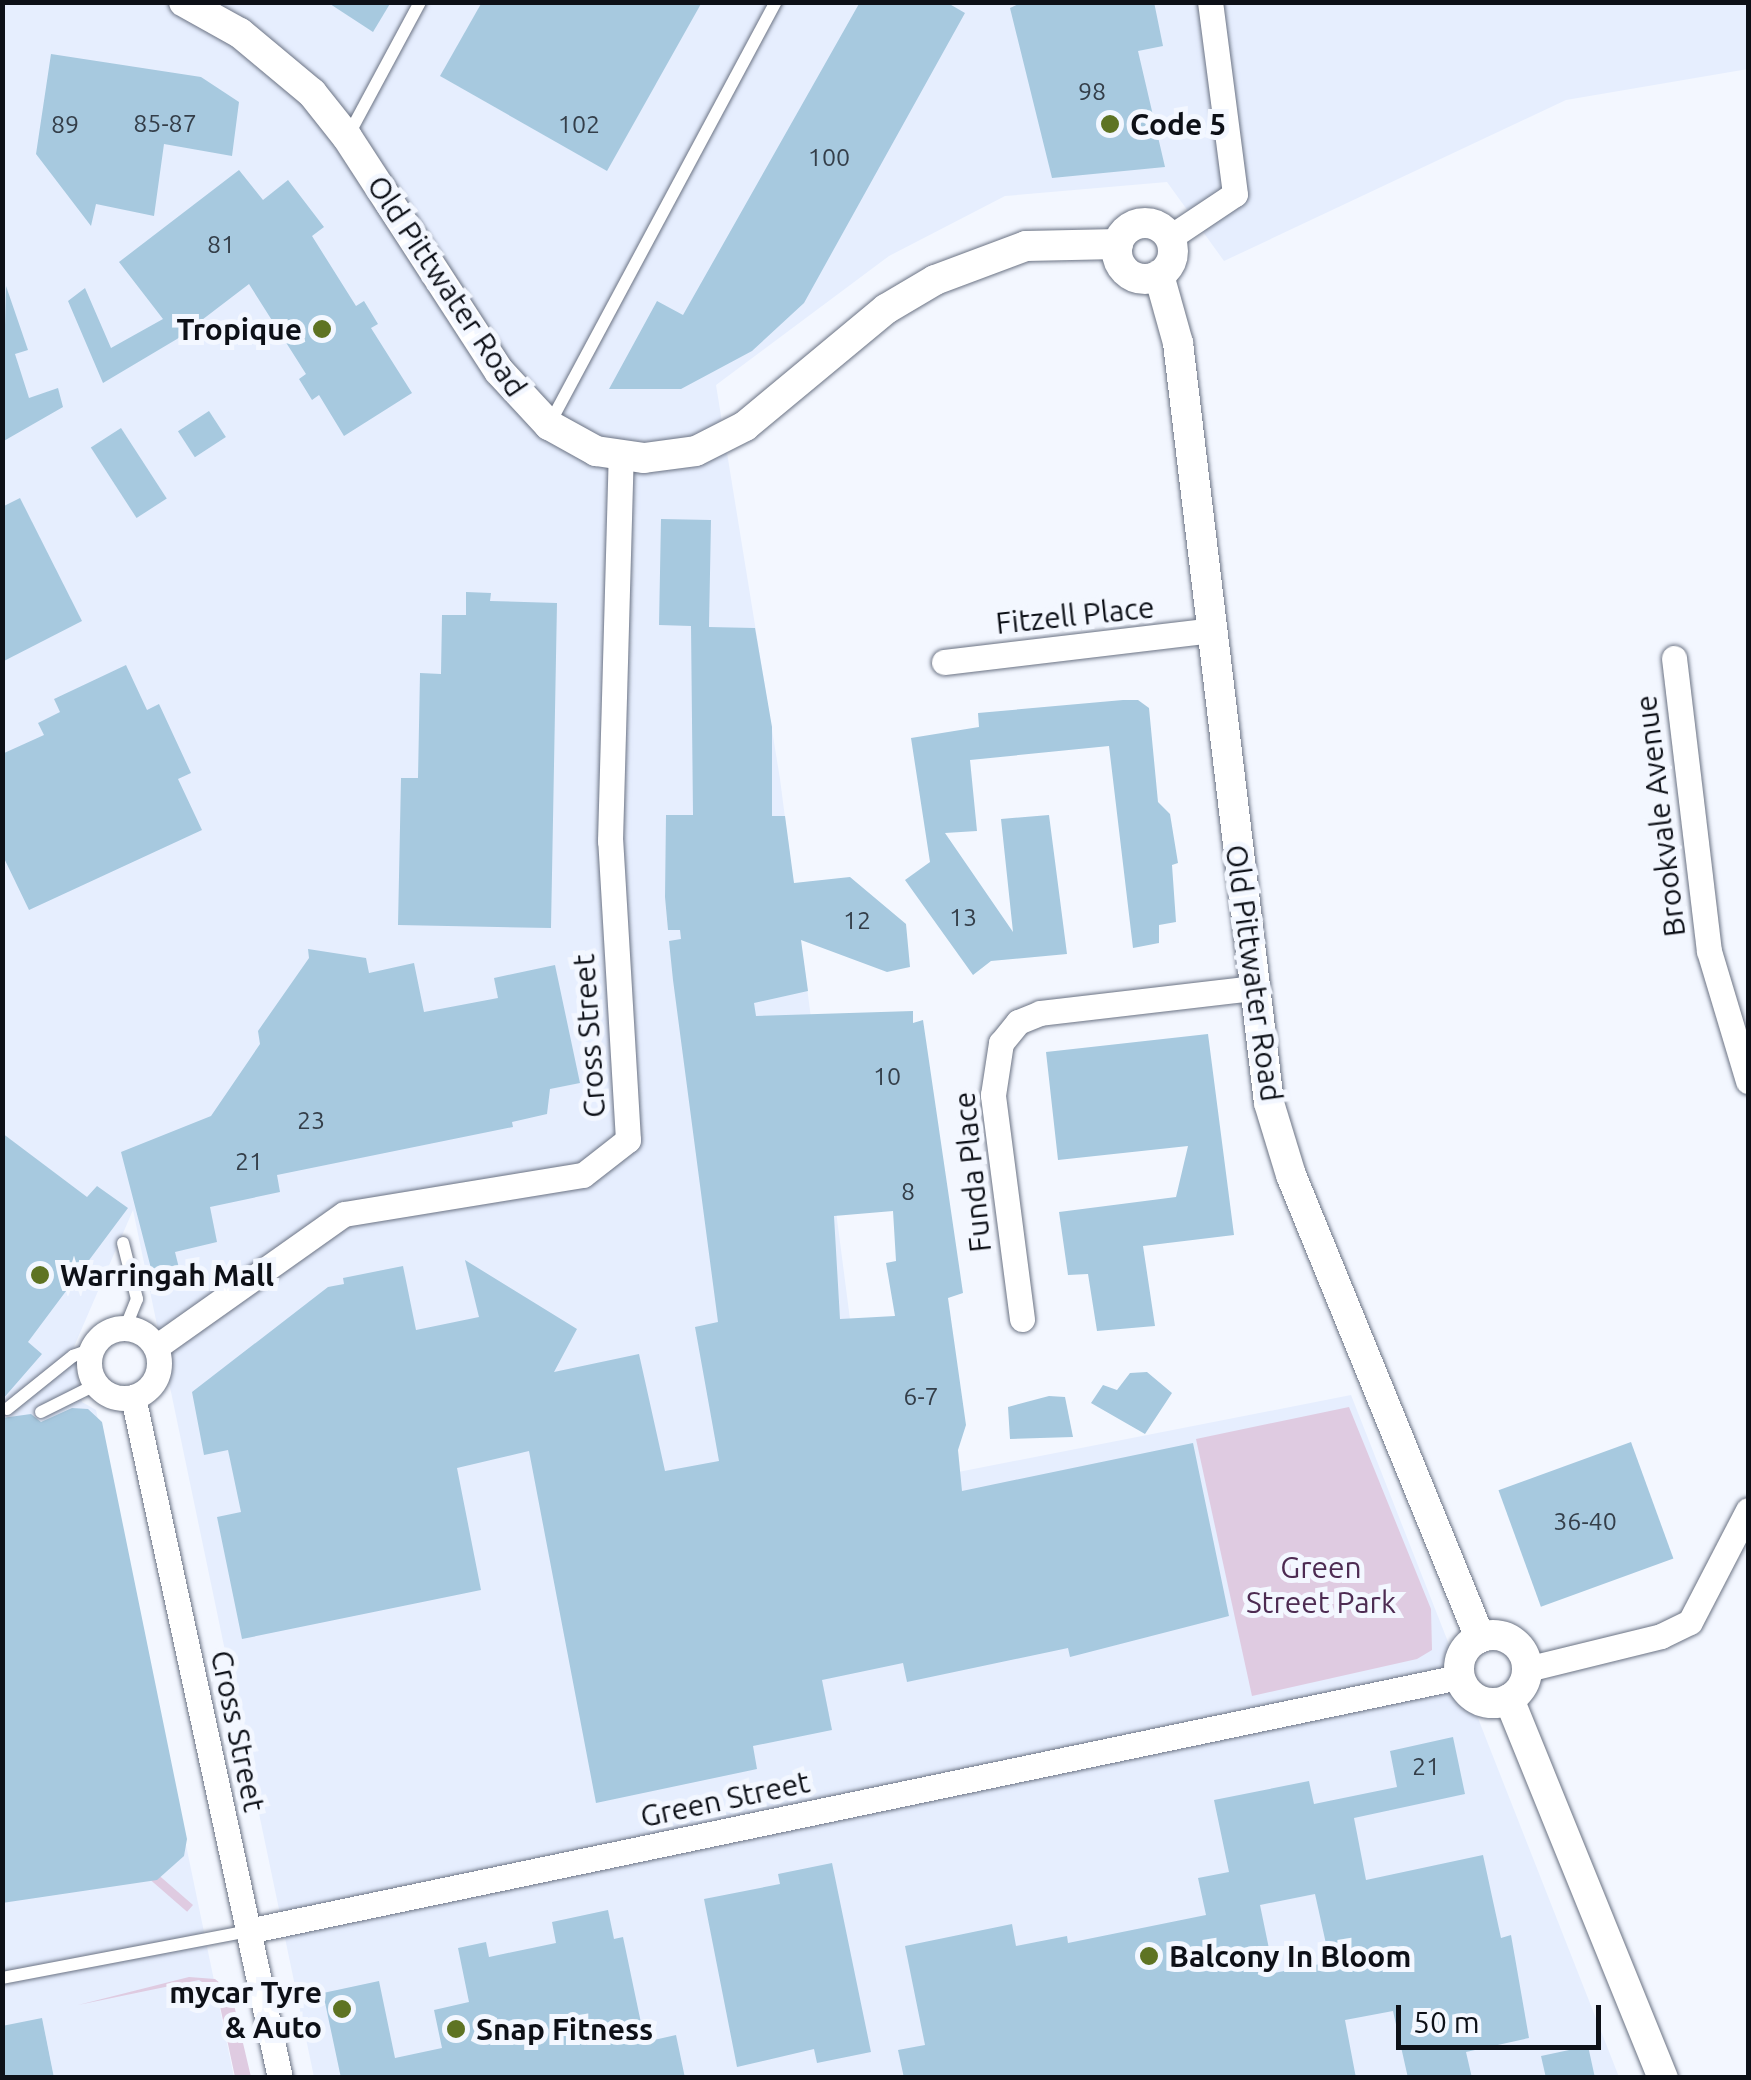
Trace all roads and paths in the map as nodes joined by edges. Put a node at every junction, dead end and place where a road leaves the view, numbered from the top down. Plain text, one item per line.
1 (184, 2) edge
2 (420, 2) edge
3 (776, 2) edge
4 (1210, 2) edge
5 (348, 136) junction
6 (1169, 238) junction
7 (1118, 244) junction
8 (1159, 276) junction
9 (549, 426) junction
10 (621, 456) junction
11 (1212, 630) junction
12 (1674, 658) dead end
13 (944, 662) dead end
14 (1252, 988) junction
15 (1748, 1081) edge
16 (122, 1243) dead end
17 (1022, 1320) dead end
18 (125, 1328) junction
19 (156, 1348) junction
20 (92, 1350) junction
21 (96, 1384) junction
22 (133, 1397) junction
23 (8, 1408) dead end
24 (41, 1412) dead end
25 (1748, 1510) edge
26 (1480, 1638) junction
27 (1527, 1669) junction
28 (1459, 1677) junction
29 (1509, 1699) junction
30 (248, 1930) junction
31 (2, 1978) edge
32 (280, 2078) edge
33 (1663, 2078) edge

1 - 5 street, Old Pittwater Road
2 - 5 lane
3 - 9 lane
4 - 6 street
5 - 9 street, Old Pittwater Road
6 - 7 street
6 - 8 street
7 - 8 street
7 - 10 street, Old Pittwater Road
8 - 11 street, Old Pittwater Road
9 - 10 street, Old Pittwater Road
10 - 19 street, Cross Street
11 - 13 street, Fitzell Place
11 - 14 street, Old Pittwater Road
12 - 15 street, Brookvale Avenue
14 - 17 street, Funda Place
14 - 26 street, Old Pittwater Road
16 - 18 lane
18 - 19 street
18 - 20 street
19 - 22 street
20 - 21 street
20 - 23 lane
21 - 22 street
21 - 24 lane
22 - 30 street, Cross Street
25 - 27 street
26 - 27 street
26 - 28 street
27 - 29 street
28 - 29 street
28 - 30 street, Green Street
29 - 33 street
30 - 31 lane, Green Street
30 - 32 street, Cross Street

